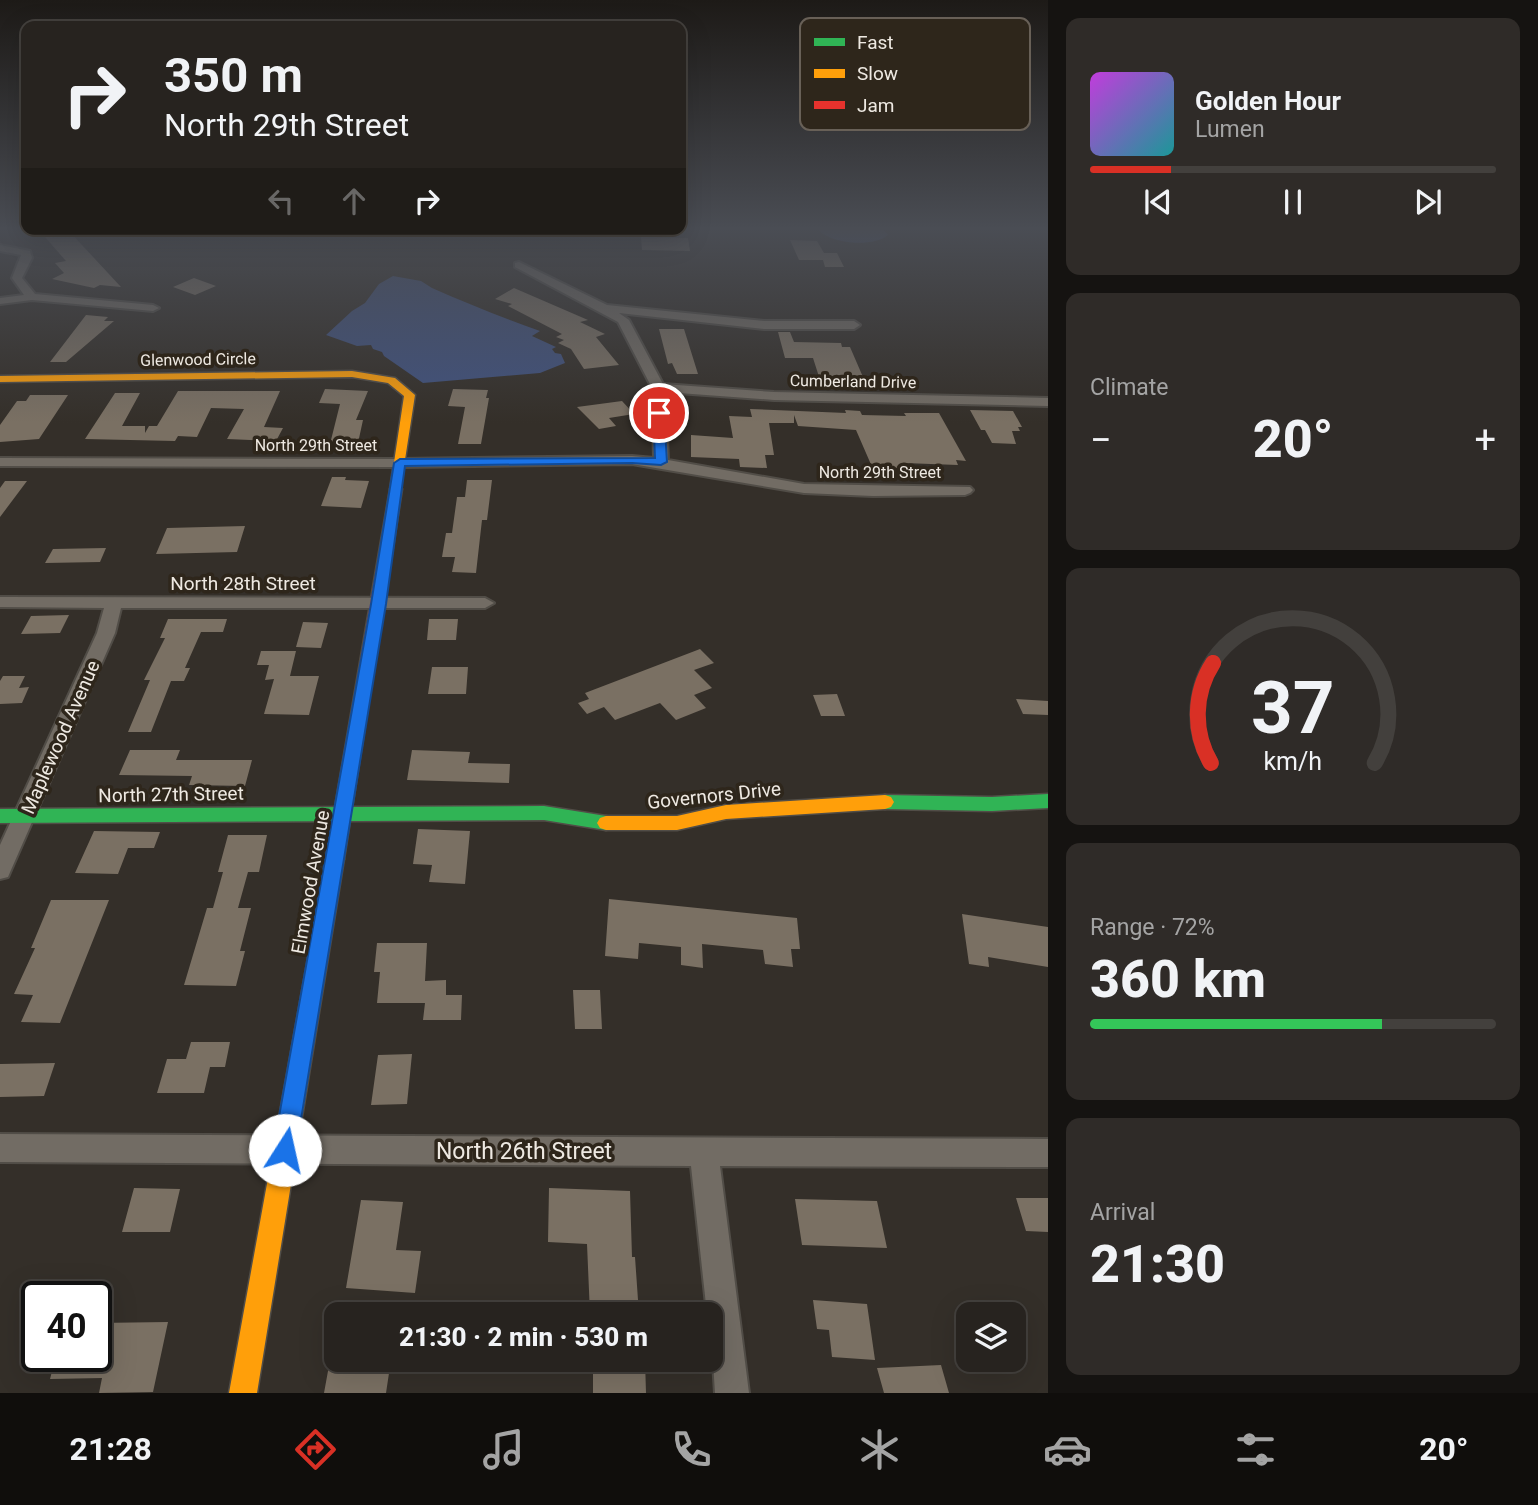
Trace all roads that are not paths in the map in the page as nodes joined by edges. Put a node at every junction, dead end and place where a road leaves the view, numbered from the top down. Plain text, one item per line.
1 (29, 293) edge
2 (575, 293) edge
3 (32, 297) junction
4 (0, 301) edge
5 (603, 307) junction
6 (153, 308) dead end
7 (854, 326) dead end
8 (0, 379) edge
9 (396, 383) joint
10 (657, 388) junction
11 (1048, 402) edge
12 (0, 462) edge
13 (661, 462) junction
14 (400, 463) junction
15 (965, 490) dead end
16 (0, 602) edge
17 (113, 603) junction
18 (485, 603) dead end
19 (379, 604) junction
20 (1048, 801) edge
21 (343, 813) junction
22 (0, 816) edge
23 (24, 816) junction
24 (0, 870) edge
25 (0, 1148) edge
26 (285, 1150) junction
27 (704, 1152) junction
28 (1048, 1153) edge
29 (243, 1393) edge
30 (732, 1393) edge

1 - 3 street
2 - 5 street
3 - 4 street
3 - 6 street
5 - 7 street
5 - 10 street
8 - 9 street, Glenwood Circle
9 - 14 street, Elmwood Avenue
10 - 11 street, Cumberland Drive
10 - 13 street
12 - 14 street, North 29th Street
13 - 14 street, North 29th Street
13 - 15 street, North 29th Street
14 - 19 street, Elmwood Avenue
16 - 17 street, North 28th Street
17 - 19 street, North 28th Street
17 - 23 street, Maplewood Avenue
18 - 19 street, North 28th Street
19 - 21 street, Elmwood Avenue
20 - 21 street, Governors Drive
21 - 23 street, North 27th Street
21 - 26 street, Elmwood Avenue
22 - 23 street, North 27th Street
23 - 24 street, Maplewood Avenue
25 - 26 street, North 26th Street
26 - 27 street, North 26th Street
26 - 29 street, Elmwood Avenue
27 - 28 street, North 26th Street
27 - 30 street

